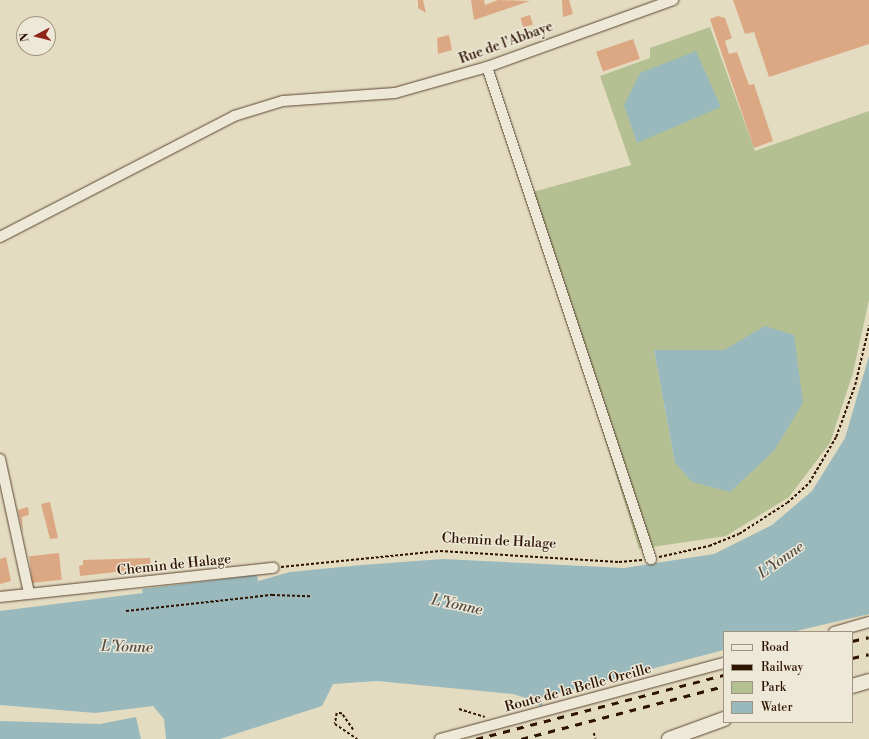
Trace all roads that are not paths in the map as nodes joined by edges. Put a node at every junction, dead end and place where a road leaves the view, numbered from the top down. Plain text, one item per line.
1 (673, 0) edge
2 (487, 67) junction
3 (0, 237) edge
4 (0, 459) edge
5 (651, 559) road end
6 (273, 568) road end
7 (29, 593) junction
8 (0, 597) edge
9 (869, 622) edge
10 (838, 631) edge
11 (723, 663) edge
12 (869, 681) edge
13 (853, 686) edge
14 (723, 719) edge
15 (671, 738) edge
16 (440, 739) edge

1 - 2 street, Rue de l'Abbaye
2 - 3 street, Rue de l'Abbaye
2 - 5 street
4 - 7 street
6 - 7 street, Chemin de Halage
7 - 8 street, Chemin de Halage
9 - 10 street
11 - 16 street, Route de la Belle Oreille
12 - 13 main road
14 - 15 main road

